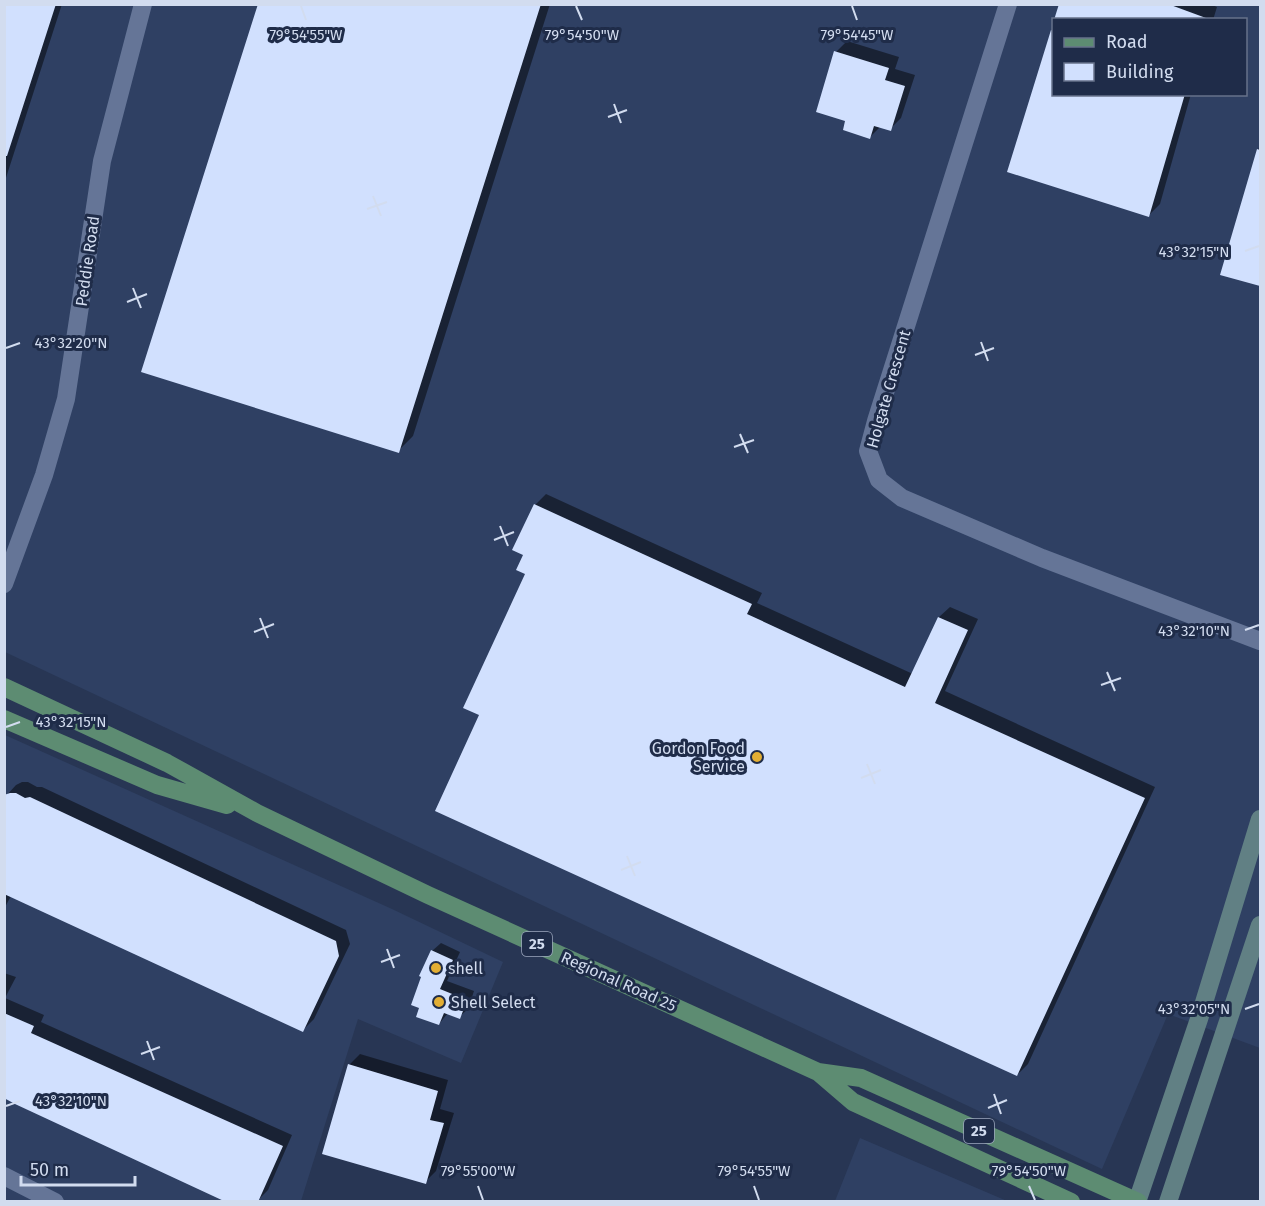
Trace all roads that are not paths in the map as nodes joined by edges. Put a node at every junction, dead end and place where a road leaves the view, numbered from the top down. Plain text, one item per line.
1 (143, 4) edge
2 (1008, 4) edge
3 (4, 584) edge
4 (1260, 641) edge
5 (4, 687) edge
6 (4, 719) edge
7 (257, 813) junction
8 (1260, 819) edge
9 (1260, 926) edge
10 (818, 1072) junction
11 (4, 1176) edge
12 (1138, 1201) edge
13 (55, 1202) edge
14 (1071, 1202) edge
15 (1168, 1202) edge

1 - 3 street, Peddie Road
2 - 4 street, Holgate Crescent
5 - 7 main road, Regional Road 25 / 25
6 - 7 main road, Regional Road 25 / 25
7 - 10 main road, Regional Road 25 / 25
8 - 12 main road
9 - 15 main road
10 - 12 main road, Regional Road 25 / 25
10 - 14 main road, Regional Road 25 / 25
11 - 13 street

